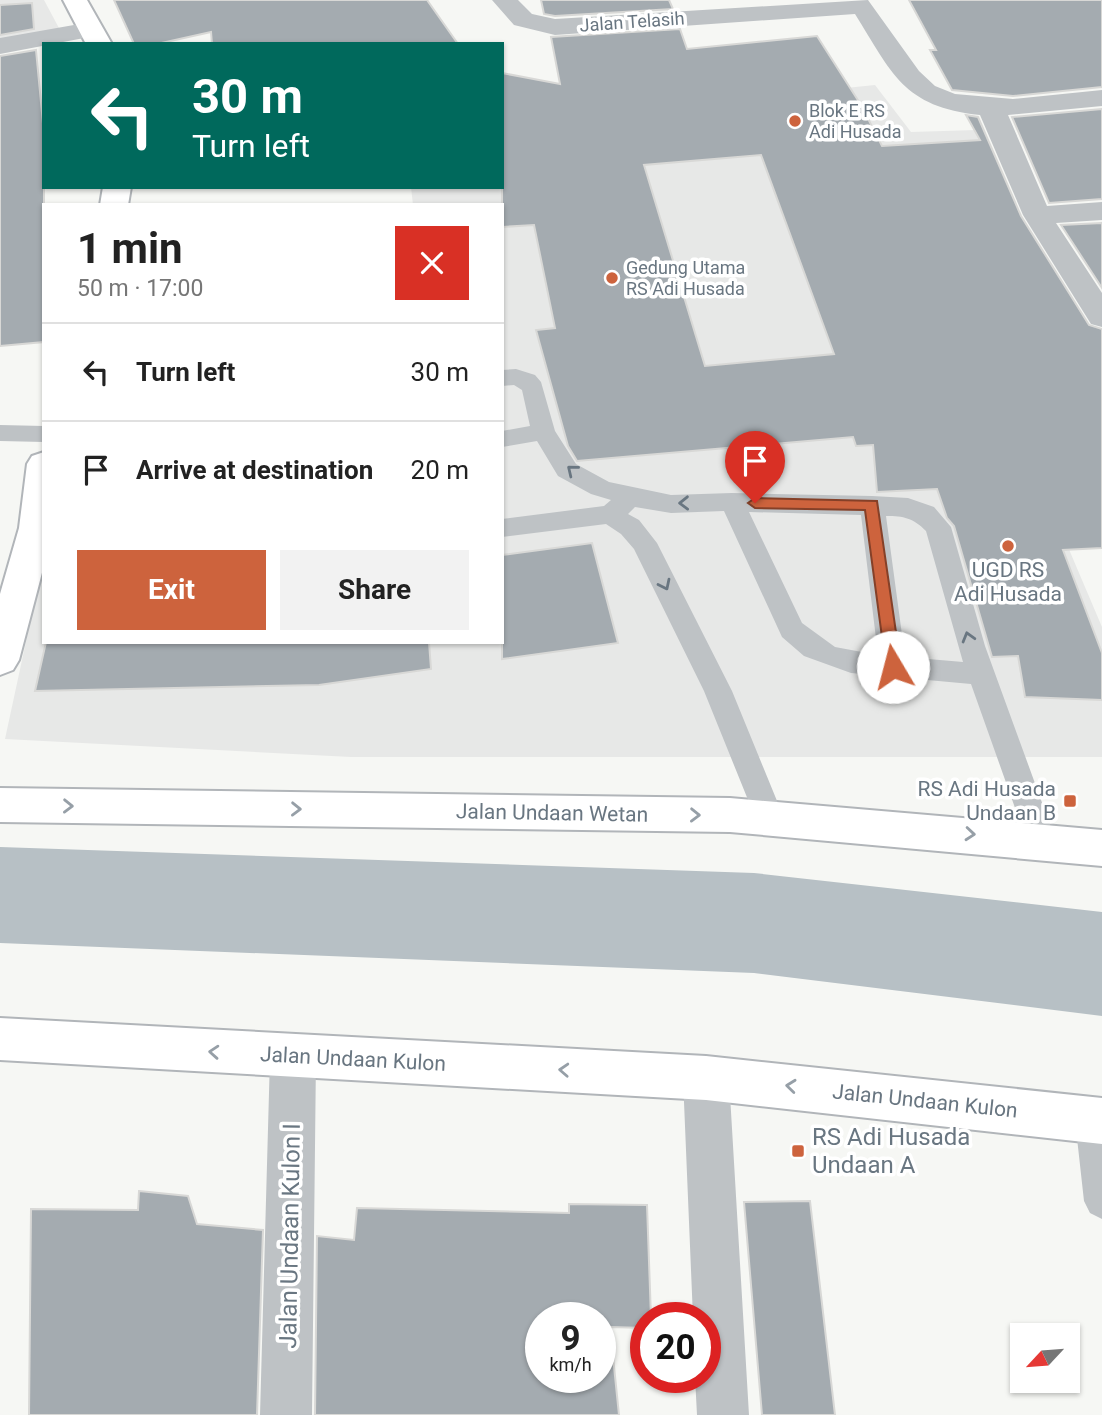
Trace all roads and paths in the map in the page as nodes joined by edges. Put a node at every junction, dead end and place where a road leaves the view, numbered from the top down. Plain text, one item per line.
1 (75, 0) edge
2 (504, 0) edge
3 (860, 3) edge
4 (95, 37) edge
5 (42, 42) edge
6 (42, 42) edge
7 (0, 46) edge
8 (1102, 98) edge
9 (991, 108) junction
10 (1102, 211) edge
11 (1037, 215) junction
12 (1102, 317) edge
13 (504, 378) edge
14 (544, 432) junction
15 (0, 433) edge
16 (42, 434) edge
17 (504, 439) edge
18 (42, 480) edge
19 (732, 502) junction
20 (872, 505) junction
21 (621, 506) junction
22 (504, 528) edge
23 (0, 660) edge
24 (893, 667) junction
25 (981, 674) junction
26 (0, 805) edge
27 (769, 818) junction
28 (1041, 841) junction
29 (1102, 848) edge
30 (0, 1039) edge
31 (293, 1057) junction
32 (706, 1078) junction
33 (1097, 1120) edge
34 (1102, 1200) edge
35 (286, 1415) edge
36 (723, 1415) edge

1 - 4 main road
2 - 3 street, Jalan Telasih
3 - 9 street, Jalan Telasih
4 - 6 street
5 - 7 street
8 - 9 street, Jalan Telasih
9 - 11 street
10 - 11 street
11 - 12 street
13 - 14 lane
14 - 17 lane
21 -> 14 lane
15 - 16 lane
18 - 23 main road
19 - 20 lane
19 -> 21 lane
19 - 24 lane
20 - 24 lane
25 -> 20 lane
21 - 22 lane
21 -> 27 lane
24 - 25 lane
25 - 28 lane
26 -> 27 main road, Jalan Undaan Wetan
27 -> 28 main road, Jalan Undaan Wetan
28 - 29 main road, Jalan Undaan Wetan
31 -> 30 main road, Jalan Undaan Kulon
32 -> 31 main road, Jalan Undaan Kulon
31 - 35 street, Jalan Undaan Kulon I
33 -> 32 main road, Jalan Undaan Kulon
32 - 36 street
33 - 34 lane

